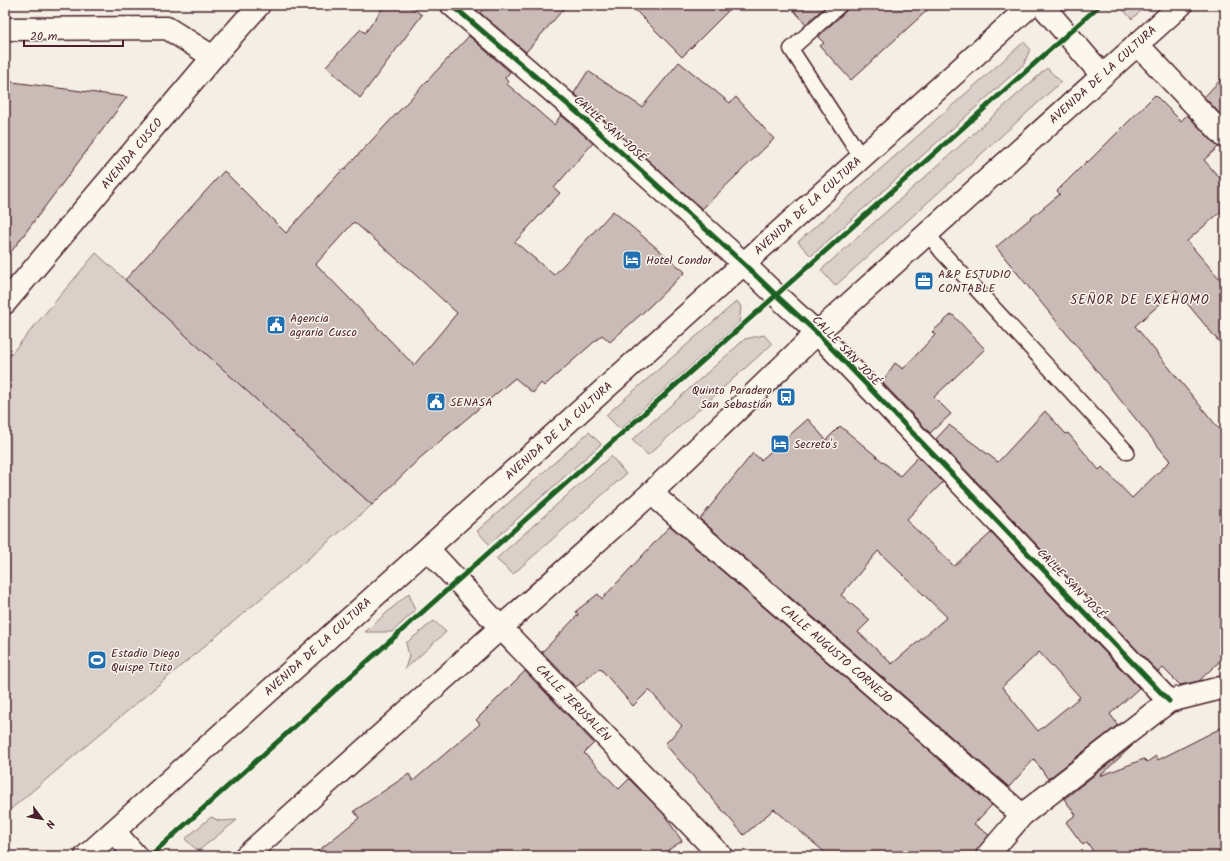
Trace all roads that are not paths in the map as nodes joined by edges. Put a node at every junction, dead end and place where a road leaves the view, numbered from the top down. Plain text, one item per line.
1 (260, 5) edge
2 (452, 5) edge
3 (840, 5) edge
4 (1032, 5) edge
5 (1042, 5) edge
6 (1181, 5) edge
7 (5, 29) edge
8 (1137, 44) junction
9 (213, 57) junction
10 (1102, 75) junction
11 (1225, 137) edge
12 (862, 158) junction
13 (928, 233) junction
14 (744, 264) junction
15 (5, 303) edge
16 (817, 333) junction
17 (1127, 452) dead end
18 (651, 492) junction
19 (428, 549) junction
20 (501, 628) junction
21 (1225, 687) edge
22 (1168, 701) junction
23 (1022, 815) junction
24 (114, 831) junction
25 (86, 856) edge
26 (136, 856) edge
27 (246, 856) edge
28 (721, 856) edge
29 (987, 856) edge

1 - 9 main road, AVENIDA CUSCO
2 - 14 main road, CALLE SAN JOSÉ
3 - 12 lane
4 - 12 main road, AVENIDA DE LA CULTURA
5 - 10 main road
6 - 8 main road, AVENIDA DE LA CULTURA
7 - 9 main road
8 - 10 main road, AVENIDA DE LA CULTURA
8 - 11 main road
9 - 15 main road, AVENIDA CUSCO
10 - 13 main road, AVENIDA DE LA CULTURA
12 - 14 main road, AVENIDA DE LA CULTURA
13 - 16 main road, AVENIDA DE LA CULTURA
13 - 17 lane
14 - 16 main road, CALLE SAN JOSÉ
14 - 19 main road, AVENIDA DE LA CULTURA
16 - 18 main road, AVENIDA DE LA CULTURA
16 - 22 main road, CALLE SAN JOSÉ
18 - 20 main road, AVENIDA DE LA CULTURA
18 - 23 main road, CALLE AUGUSTO CORNEJO
19 - 20 main road, CALLE JERUSALÉN
19 - 24 main road, AVENIDA DE LA CULTURA
20 - 27 main road, AVENIDA DE LA CULTURA
20 - 28 main road, CALLE JERUSALÉN
21 - 22 main road
22 - 23 main road
23 - 29 main road
24 - 25 main road, AVENIDA DE LA CULTURA
24 - 26 main road

